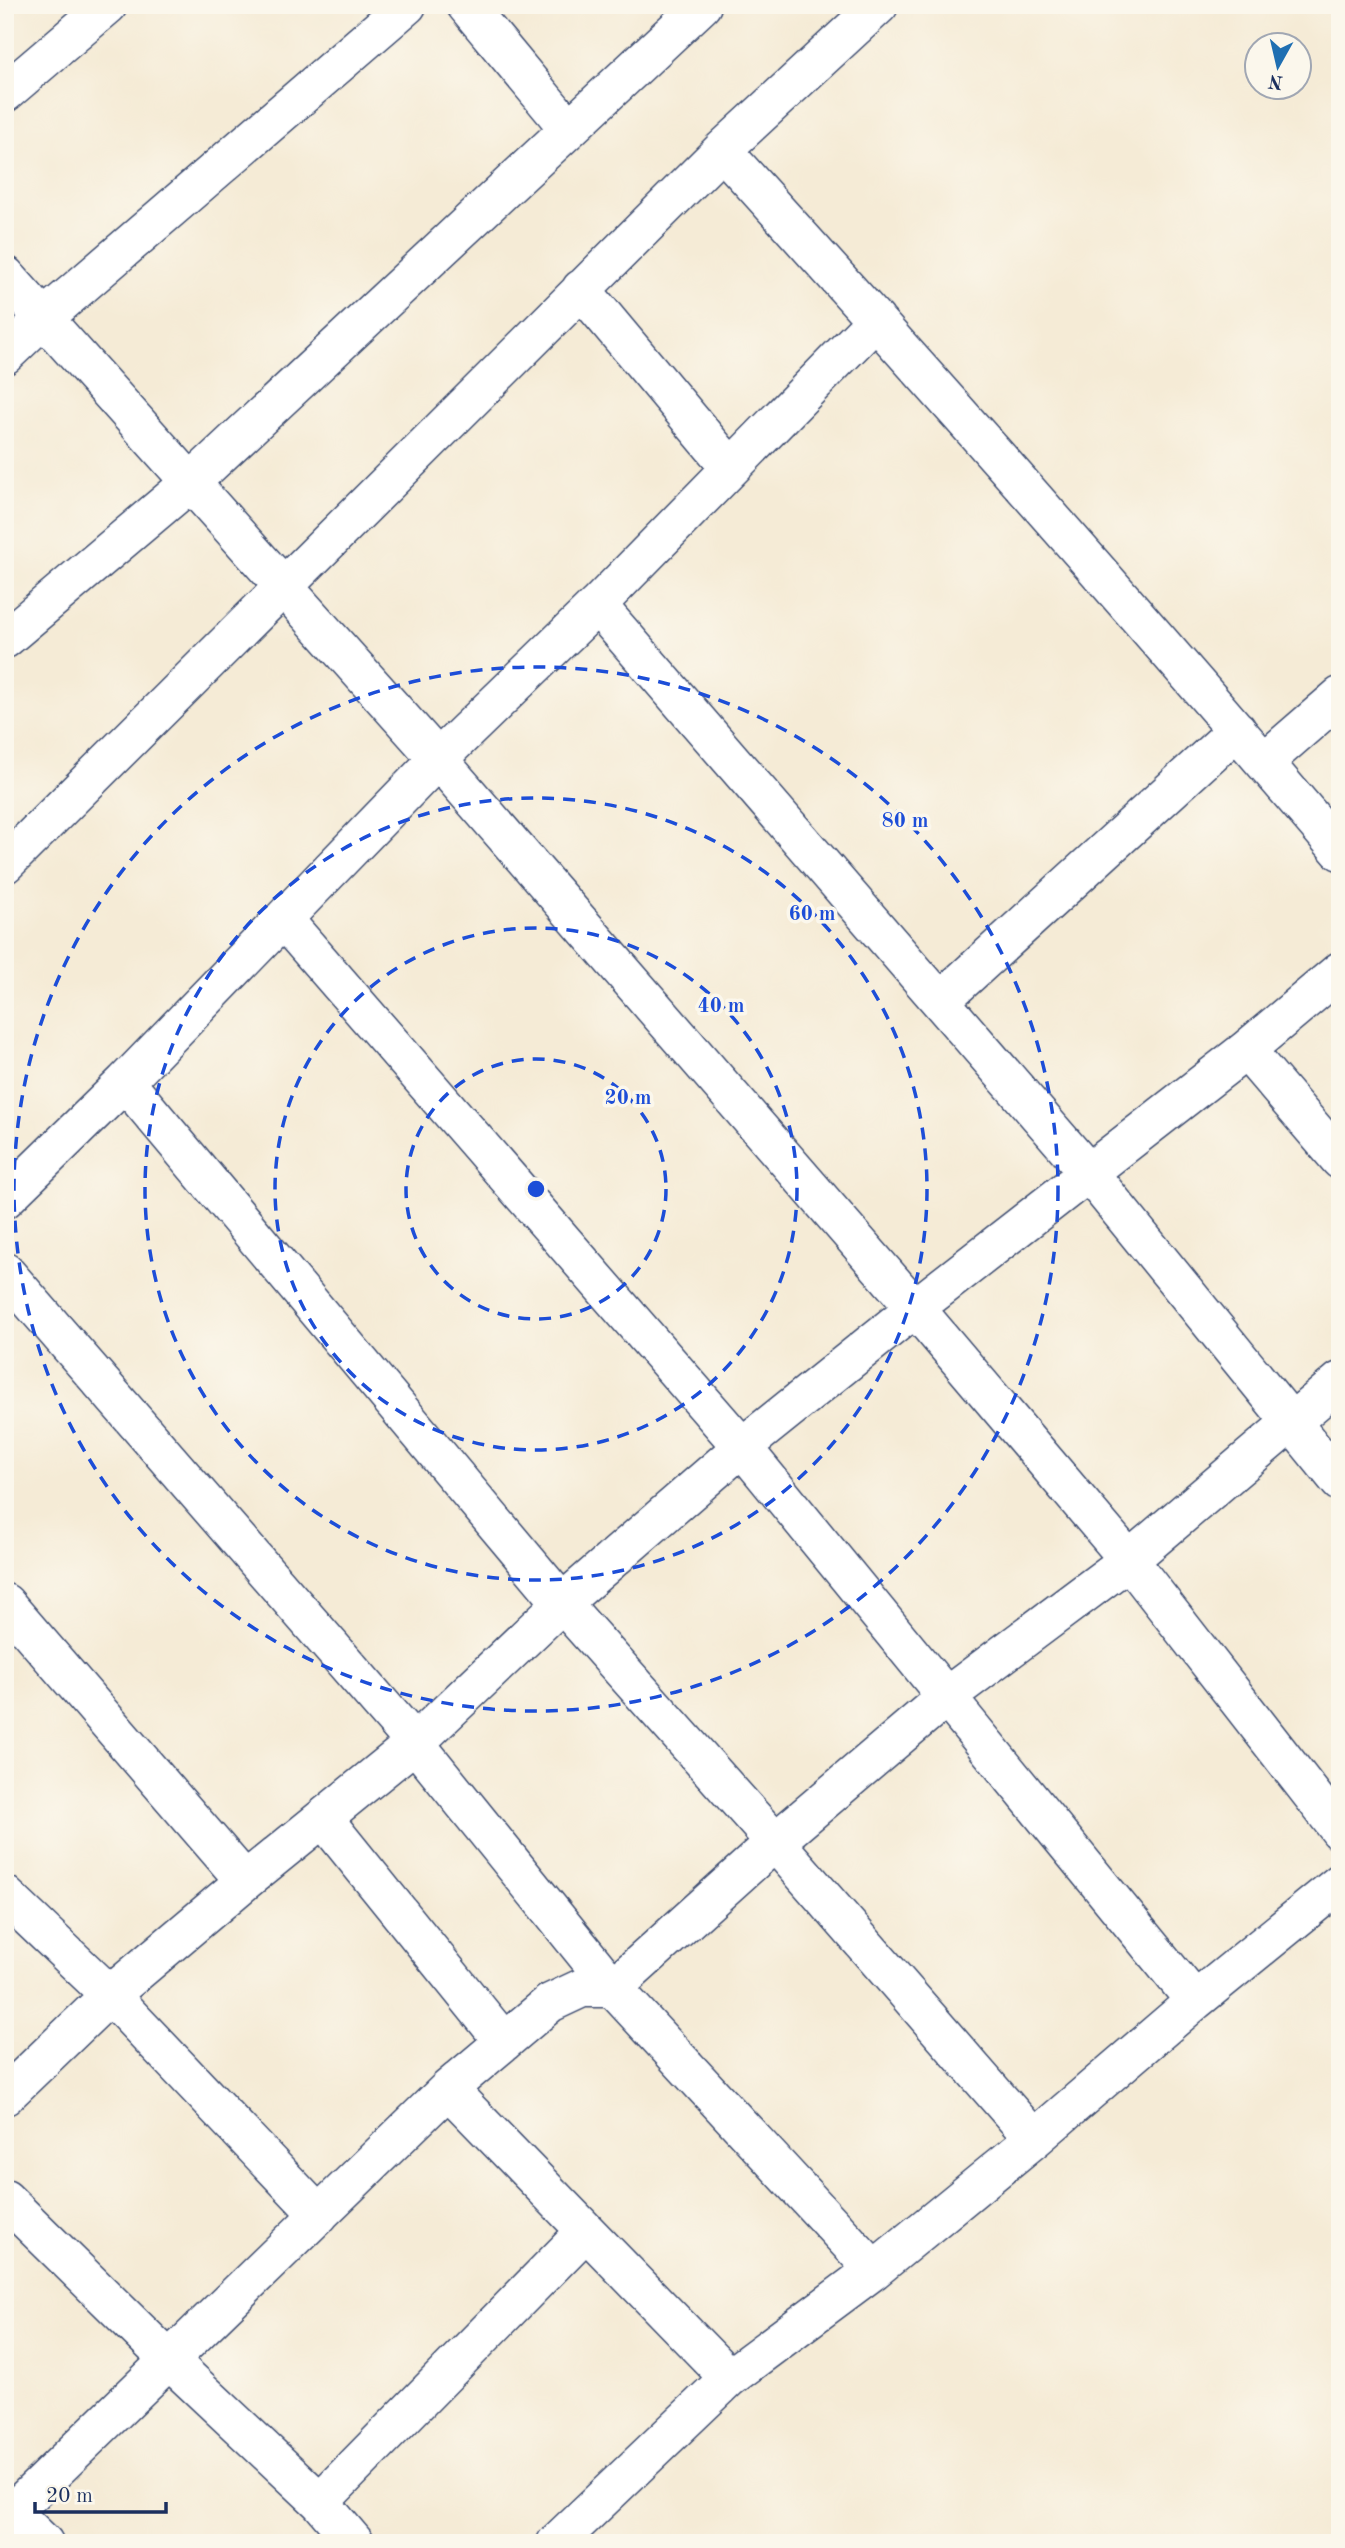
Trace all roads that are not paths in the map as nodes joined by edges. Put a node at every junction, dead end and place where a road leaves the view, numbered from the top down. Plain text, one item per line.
1 (108, 5) edge
2 (407, 5) edge
3 (466, 5) edge
4 (702, 5) edge
5 (879, 5) edge
6 (5, 93) edge
7 (569, 129) junction
8 (722, 150) junction
9 (5, 275) edge
10 (581, 289) junction
11 (44, 318) junction
12 (876, 320) junction
13 (5, 355) edge
14 (730, 467) junction
15 (191, 482) junction
16 (283, 586) junction
17 (597, 605) junction
18 (5, 639) edge
19 (1340, 696) edge
20 (1237, 730) junction
21 (438, 759) junction
22 (1264, 762) junction
23 (1340, 851) edge
24 (5, 864) edge
25 (283, 919) junction
26 (1340, 971) edge
27 (941, 1000) junction
28 (1247, 1050) junction
29 (125, 1082) junction
30 (1340, 1160) edge
31 (1088, 1172) junction
32 (5, 1199) edge
33 (5, 1272) edge
34 (915, 1308) junction
35 (1340, 1381) edge
36 (1293, 1421) junction
37 (742, 1447) junction
38 (1340, 1482) edge
39 (1129, 1560) junction
40 (562, 1603) junction
41 (13, 1628) edge
42 (947, 1696) junction
43 (415, 1743) junction
44 (323, 1818) junction
45 (1340, 1831) edge
46 (775, 1842) junction
47 (245, 1881) junction
48 (1340, 1883) edge
49 (5, 1895) edge
50 (613, 1988) junction
51 (110, 1995) junction
52 (1195, 2001) junction
53 (504, 2042) junction
54 (448, 2089) junction
55 (5, 2096) edge
56 (1034, 2139) junction
57 (5, 2199) edge
58 (319, 2215) junction
59 (585, 2232) junction
60 (873, 2270) junction
61 (170, 2361) junction
62 (729, 2378) junction
63 (320, 2502) junction
64 (7, 2512) edge
65 (44, 2543) edge
66 (355, 2543) edge
67 (556, 2543) edge

1 - 6 street
2 - 11 street
3 - 7 street
4 - 7 street
5 - 8 street
7 - 15 street
8 - 10 street
8 - 12 street
9 - 11 street
10 - 14 street
10 - 16 street
11 - 13 street
11 - 15 street
12 - 14 street
12 - 20 street
14 - 17 street
15 - 16 street
15 - 18 street
16 - 21 street
16 - 24 street
17 - 21 street
17 - 27 street
19 - 22 street
20 - 22 street
20 - 27 street
21 - 25 street
21 - 34 street
22 - 23 street
25 - 29 street
25 - 37 street
26 - 28 street
27 - 31 street
28 - 30 street
28 - 31 street
29 - 32 street
29 - 40 street
31 - 34 street
31 - 36 street
33 - 43 street
34 - 37 street
34 - 39 street
35 - 36 street
36 - 38 street
36 - 39 street
37 - 40 street
37 - 42 street
39 - 42 street
39 - 45 street
40 - 43 street
40 - 46 street
41 - 47 street
42 - 46 street
42 - 52 street
43 - 44 street
43 - 50 street
44 - 47 street
44 - 53 street
46 - 50 street
46 - 56 street
47 - 51 street
48 - 52 street
49 - 51 street
50 - 53 street
50 - 60 street
51 - 55 street
51 - 58 street
52 - 56 street
53 - 54 street
54 - 58 street
54 - 59 street
56 - 60 street
57 - 61 street
58 - 61 street
59 - 62 street
59 - 63 street
60 - 62 street
61 - 63 street
61 - 64 street
62 - 67 street
63 - 66 street
64 - 65 street

